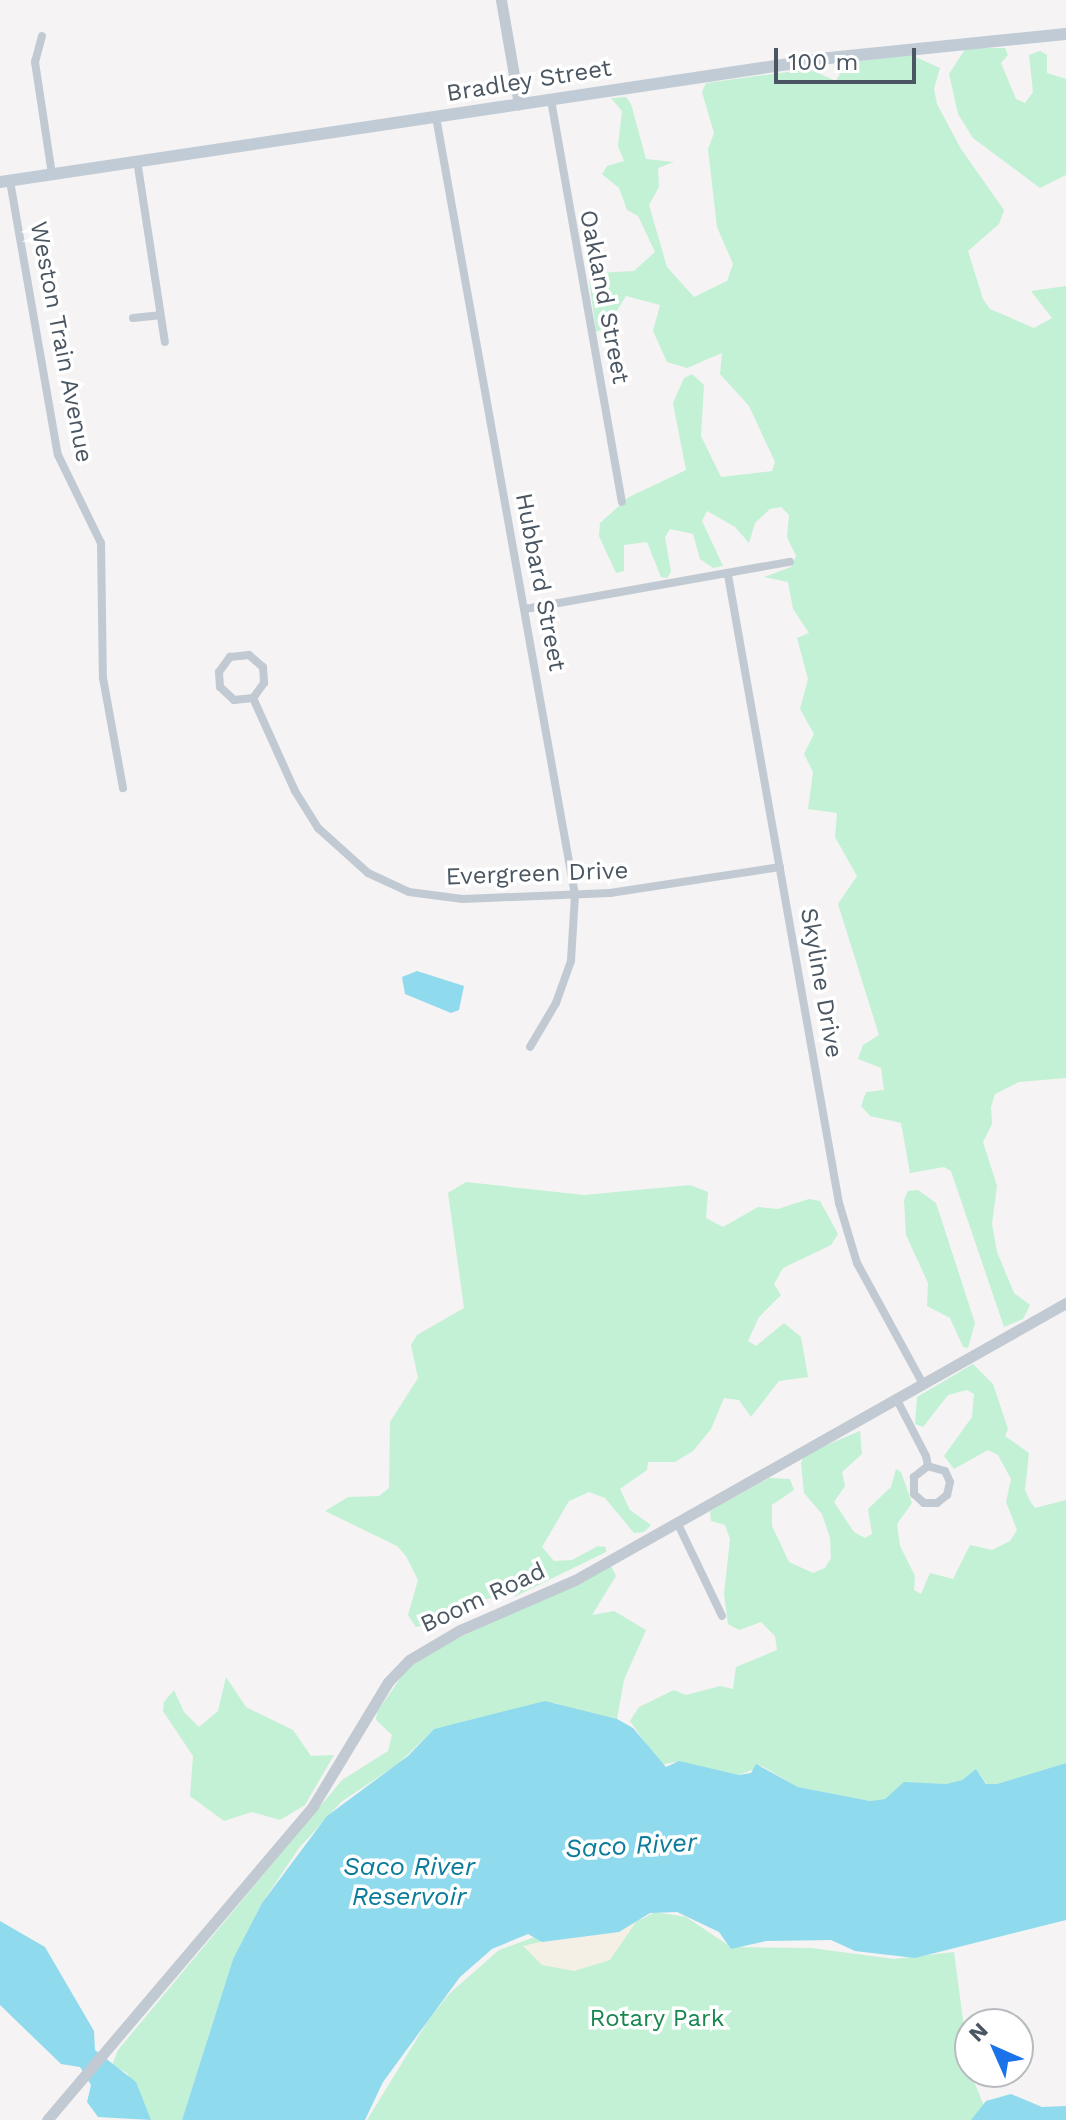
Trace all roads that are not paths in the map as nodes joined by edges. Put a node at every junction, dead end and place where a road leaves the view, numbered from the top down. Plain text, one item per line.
1 (501, 0) edge
2 (1066, 34) edge
3 (42, 36) dead end
4 (551, 100) junction
5 (519, 104) junction
6 (436, 117) junction
7 (137, 160) junction
8 (52, 174) junction
9 (5, 182) edge
10 (160, 315) junction
11 (133, 318) dead end
12 (165, 342) dead end
13 (622, 502) dead end
14 (790, 562) dead end
15 (728, 575) junction
16 (525, 609) junction
17 (253, 698) junction
18 (123, 788) dead end
19 (780, 867) junction
20 (575, 895) junction
21 (530, 1047) dead end
22 (1066, 1303) edge
23 (922, 1382) junction
24 (896, 1398) junction
25 (928, 1466) junction
26 (677, 1522) junction
27 (722, 1616) dead end
28 (47, 2120) edge

1 - 5 street
2 - 4 main road, Bradley Street
3 - 8 street
4 - 5 main road, Bradley Street
4 - 13 street, Oakland Street
5 - 6 main road, Bradley Street
6 - 7 main road, Bradley Street
6 - 16 street, Hubbard Street
7 - 8 main road, Bradley Street
7 - 10 street
8 - 9 main road, Bradley Street
9 - 18 street, Weston Train Avenue
10 - 11 street
10 - 12 street
14 - 15 street
15 - 16 street
15 - 19 street, Skyline Drive
16 - 20 street, Hubbard Street
17 - 17 street
17 - 20 street, Evergreen Drive
19 - 20 street, Evergreen Drive
19 - 23 street, Skyline Drive
20 - 21 street, Hubbard Street
22 - 23 street, Boom Road
23 - 24 street, Boom Road
24 - 25 street
24 - 26 street, Boom Road
25 - 25 street
26 - 27 street
26 - 28 street, Boom Road

